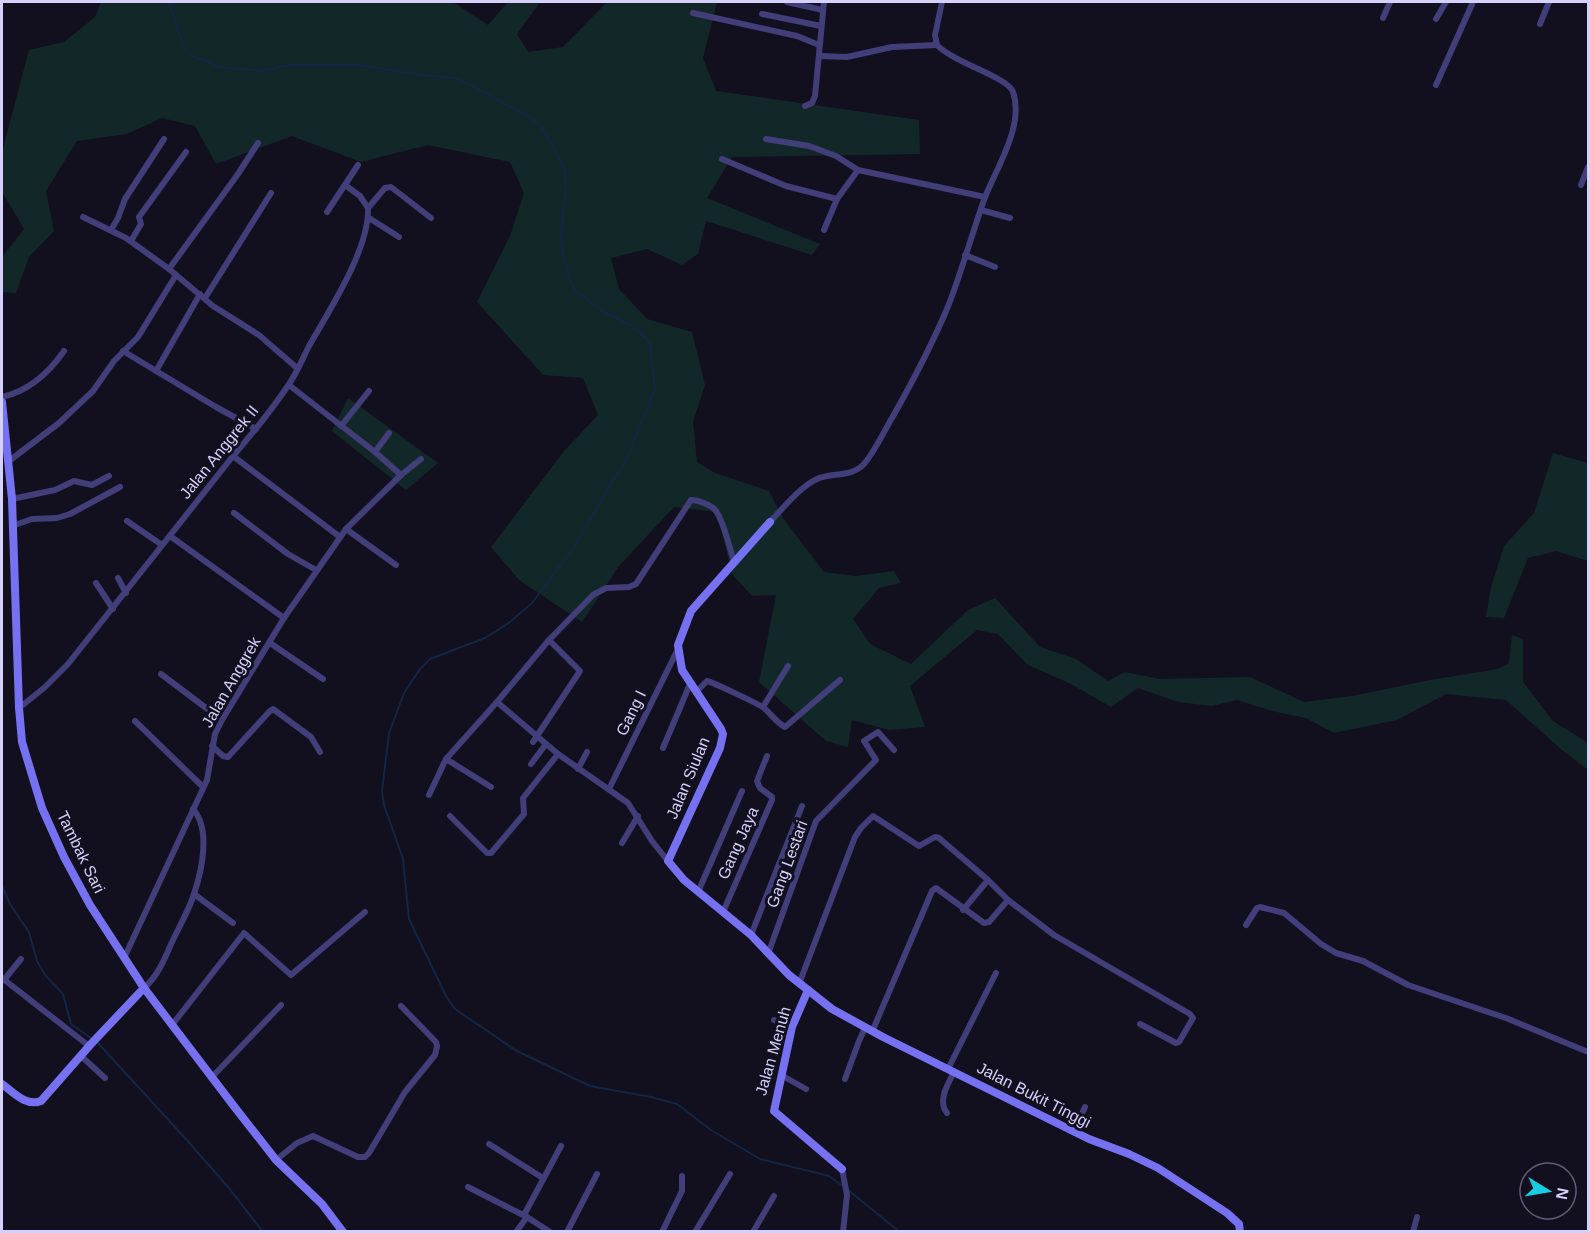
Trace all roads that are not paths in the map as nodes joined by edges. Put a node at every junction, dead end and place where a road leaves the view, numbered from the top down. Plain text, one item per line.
1 (787, 2) edge
2 (824, 2) edge
3 (942, 2) edge
4 (1390, 2) edge
5 (1446, 2) edge
6 (1473, 2) edge
7 (1549, 2) edge
8 (823, 10) junction
9 (693, 13) dead end
10 (762, 14) dead end
11 (1383, 18) dead end
12 (1436, 19) dead end
13 (1540, 24) dead end
14 (821, 26) junction
15 (819, 45) junction
16 (937, 45) junction
17 (820, 56) junction
18 (1436, 85) dead end
19 (805, 106) dead end
20 (164, 139) dead end
21 (766, 139) dead end
22 (258, 142) dead end
23 (186, 152) dead end
24 (722, 159) dead end
25 (358, 165) dead end
26 (1588, 167) edge
27 (858, 170) junction
28 (345, 185) junction
29 (1581, 185) dead end
30 (271, 193) dead end
31 (985, 197) junction
32 (837, 199) junction
33 (368, 208) junction
34 (981, 210) junction
35 (327, 212) dead end
36 (83, 217) dead end
37 (369, 218) junction
38 (431, 218) dead end
39 (1010, 218) dead end
40 (111, 230) junction
41 (825, 230) dead end
42 (399, 237) dead end
43 (131, 241) junction
44 (965, 255) junction
45 (995, 267) dead end
46 (169, 269) junction
47 (176, 275) junction
48 (202, 296) junction
49 (64, 351) dead end
50 (123, 351) junction
51 (297, 368) junction
52 (156, 371) junction
53 (289, 385) junction
54 (369, 391) dead end
55 (2, 397) edge
56 (2, 402) edge
57 (341, 426) junction
58 (256, 429) junction
59 (389, 433) dead end
60 (375, 452) junction
61 (233, 456) junction
62 (421, 459) dead end
63 (9, 461) junction
64 (401, 475) junction
65 (109, 476) dead end
66 (120, 487) dead end
67 (12, 499) junction
68 (234, 513) dead end
69 (127, 521) dead end
70 (770, 522) joint
71 (12, 526) junction
72 (346, 529) junction
73 (170, 536) junction
74 (340, 537) junction
75 (162, 545) junction
76 (734, 561) junction
77 (396, 566) dead end
78 (316, 570) junction
79 (118, 578) dead end
80 (96, 583) dead end
81 (126, 593) junction
82 (113, 609) junction
83 (284, 618) junction
84 (549, 640) junction
85 (270, 643) junction
86 (678, 649) junction
87 (788, 666) dead end
88 (161, 674) dead end
89 (323, 679) dead end
90 (840, 680) dead end
91 (693, 688) junction
92 (497, 702) junction
93 (763, 707) junction
94 (19, 708) junction
95 (222, 720) junction
96 (135, 721) dead end
97 (536, 740) junction
98 (546, 744) junction
99 (212, 746) junction
100 (663, 748) dead end
101 (894, 750) dead end
102 (587, 752) dead end
103 (320, 753) dead end
104 (558, 754) junction
105 (767, 756) dead end
106 (446, 759) junction
107 (531, 764) dead end
108 (578, 769) junction
109 (203, 787) junction
110 (491, 787) dead end
111 (609, 789) junction
112 (742, 791) dead end
113 (429, 795) dead end
114 (802, 806) dead end
115 (193, 809) junction
116 (450, 816) dead end
117 (638, 816) junction
118 (622, 843) dead end
119 (668, 861) junction
120 (988, 880) junction
121 (698, 892) junction
122 (194, 894) junction
123 (1008, 900) junction
124 (963, 910) junction
125 (365, 912) dead end
126 (723, 912) junction
127 (233, 923) dead end
128 (1246, 925) dead end
129 (751, 935) junction
130 (768, 955) junction
131 (125, 956) junction
132 (21, 958) dead end
133 (996, 973) dead end
134 (3, 979) edge
135 (799, 984) junction
136 (144, 988) junction
137 (808, 990) junction
138 (281, 1005) dead end
139 (401, 1006) dead end
140 (774, 1020) dead end
141 (1140, 1024) dead end
142 (172, 1025) junction
143 (792, 1028) junction
144 (868, 1030) junction
145 (90, 1045) junction
146 (1588, 1052) edge
147 (81, 1056) junction
148 (951, 1070) junction
149 (781, 1075) junction
150 (212, 1077) junction
151 (105, 1078) dead end
152 (845, 1080) dead end
153 (2, 1084) edge
154 (806, 1089) dead end
155 (1085, 1107) dead end
156 (947, 1113) dead end
157 (1074, 1132) junction
158 (489, 1144) dead end
159 (561, 1146) dead end
160 (276, 1160) junction
161 (842, 1169) joint
162 (597, 1174) dead end
163 (730, 1174) dead end
164 (682, 1176) dead end
165 (543, 1178) junction
166 (468, 1187) dead end
167 (774, 1196) dead end
168 (526, 1216) junction
169 (1417, 1217) dead end
170 (343, 1232) edge
171 (516, 1232) edge
172 (550, 1232) edge
173 (567, 1232) edge
174 (662, 1232) edge
175 (695, 1232) edge
176 (753, 1232) edge
177 (843, 1232) edge
178 (1240, 1232) edge
179 (1413, 1232) edge

1 - 8 street
2 - 8 street
3 - 16 street
4 - 11 street
5 - 12 street
6 - 18 street
7 - 13 street
8 - 14 street
9 - 15 street
10 - 14 street
14 - 15 street
15 - 17 street
16 - 17 street
16 - 31 street
17 - 19 street
20 - 40 street
21 - 27 street
22 - 46 street
23 - 43 street
24 - 32 street
25 - 28 street
26 - 29 street
27 - 31 street
27 - 32 street
28 - 33 street
28 - 35 street
30 - 48 street
31 - 34 street
32 - 41 street
33 - 37 street, Jalan Anggrek II
33 - 38 street
34 - 39 street
34 - 44 street
36 - 40 street
37 - 42 street
37 - 51 street, Jalan Anggrek II
40 - 43 street
43 - 46 street
44 - 45 street
44 - 70 street
46 - 47 street
47 - 48 street
47 - 50 street
48 - 51 street
48 - 52 street
49 - 55 street
50 - 52 street
50 - 63 street
51 - 53 street, Jalan Anggrek II
52 - 58 street
53 - 57 street
53 - 58 street, Jalan Anggrek II
54 - 57 street
56 - 63 street, Tambak Sari
57 - 60 street
58 - 61 street, Jalan Anggrek II
59 - 60 street
60 - 64 street
61 - 73 street, Jalan Anggrek II
61 - 74 street
62 - 64 street, Jalan Anggrek
63 - 67 street, Tambak Sari
64 - 72 street, Jalan Anggrek
65 - 67 street
66 - 71 street
67 - 71 street, Tambak Sari
68 - 78 street
69 - 75 street
70 - 76 street
71 - 94 street, Tambak Sari
72 - 74 street, Jalan Anggrek
72 - 77 street
73 - 75 street, Jalan Anggrek II
73 - 83 street
74 - 78 street, Jalan Anggrek
75 - 81 street, Jalan Anggrek II
76 - 84 street
76 - 86 street
78 - 83 street, Jalan Anggrek
79 - 81 street
80 - 82 street
81 - 82 street, Jalan Anggrek II
82 - 94 street, Jalan Anggrek II
83 - 85 street, Jalan Anggrek
84 - 92 street
84 - 97 street
85 - 89 street
85 - 95 street, Jalan Anggrek
86 - 91 street, Jalan Siulan
86 - 111 street, Gang I
87 - 93 street
88 - 95 street
90 - 93 street
91 - 93 street
91 - 100 street
91 - 119 street, Jalan Siulan
92 - 97 street
92 - 106 street
94 - 131 street, Tambak Sari
95 - 99 street, Jalan Anggrek
96 - 109 street
97 - 98 street
98 - 104 street
98 - 107 street
99 - 103 street
99 - 109 street, Jalan Anggrek
101 - 130 street, Gang Lestari
102 - 108 street
104 - 108 street
104 - 116 street
105 - 126 street, Gang Jaya
106 - 110 street
106 - 113 street
108 - 111 street
109 - 115 street, Jalan Anggrek
111 - 117 street
112 - 121 street
114 - 129 street
115 - 122 street
115 - 131 street, Jalan Anggrek
117 - 118 street
117 - 119 street
119 - 121 street
120 - 123 street
120 - 124 street
120 - 135 street
121 - 126 street
122 - 127 street
122 - 136 street
123 - 124 street
123 - 141 street
124 - 144 street
125 - 142 street
126 - 129 street
128 - 146 street
129 - 130 street
130 - 135 street
131 - 136 street, Tambak Sari
132 - 134 street
133 - 148 street
134 - 145 street
135 - 137 street
136 - 142 street, Tambak Sari
136 - 145 street
137 - 143 street, Jalan Menuh
137 - 144 street, Jalan Bukit Tinggi
138 - 150 street
139 - 160 street
140 - 143 street
142 - 150 street, Tambak Sari
143 - 149 street, Jalan Menuh
144 - 148 street, Jalan Bukit Tinggi
144 - 152 street
145 - 147 street
147 - 151 street
147 - 153 street
148 - 156 street
148 - 157 street, Jalan Bukit Tinggi
149 - 154 street
149 - 161 street, Jalan Menuh
150 - 160 street, Tambak Sari
155 - 157 street
157 - 178 street, Jalan Bukit Tinggi
158 - 165 street
159 - 165 street
160 - 170 street, Tambak Sari
161 - 177 street, Jalan Menuh
162 - 173 street
163 - 175 street
164 - 174 street
165 - 168 street
166 - 168 street
167 - 176 street
168 - 171 street
168 - 172 street
169 - 179 street

